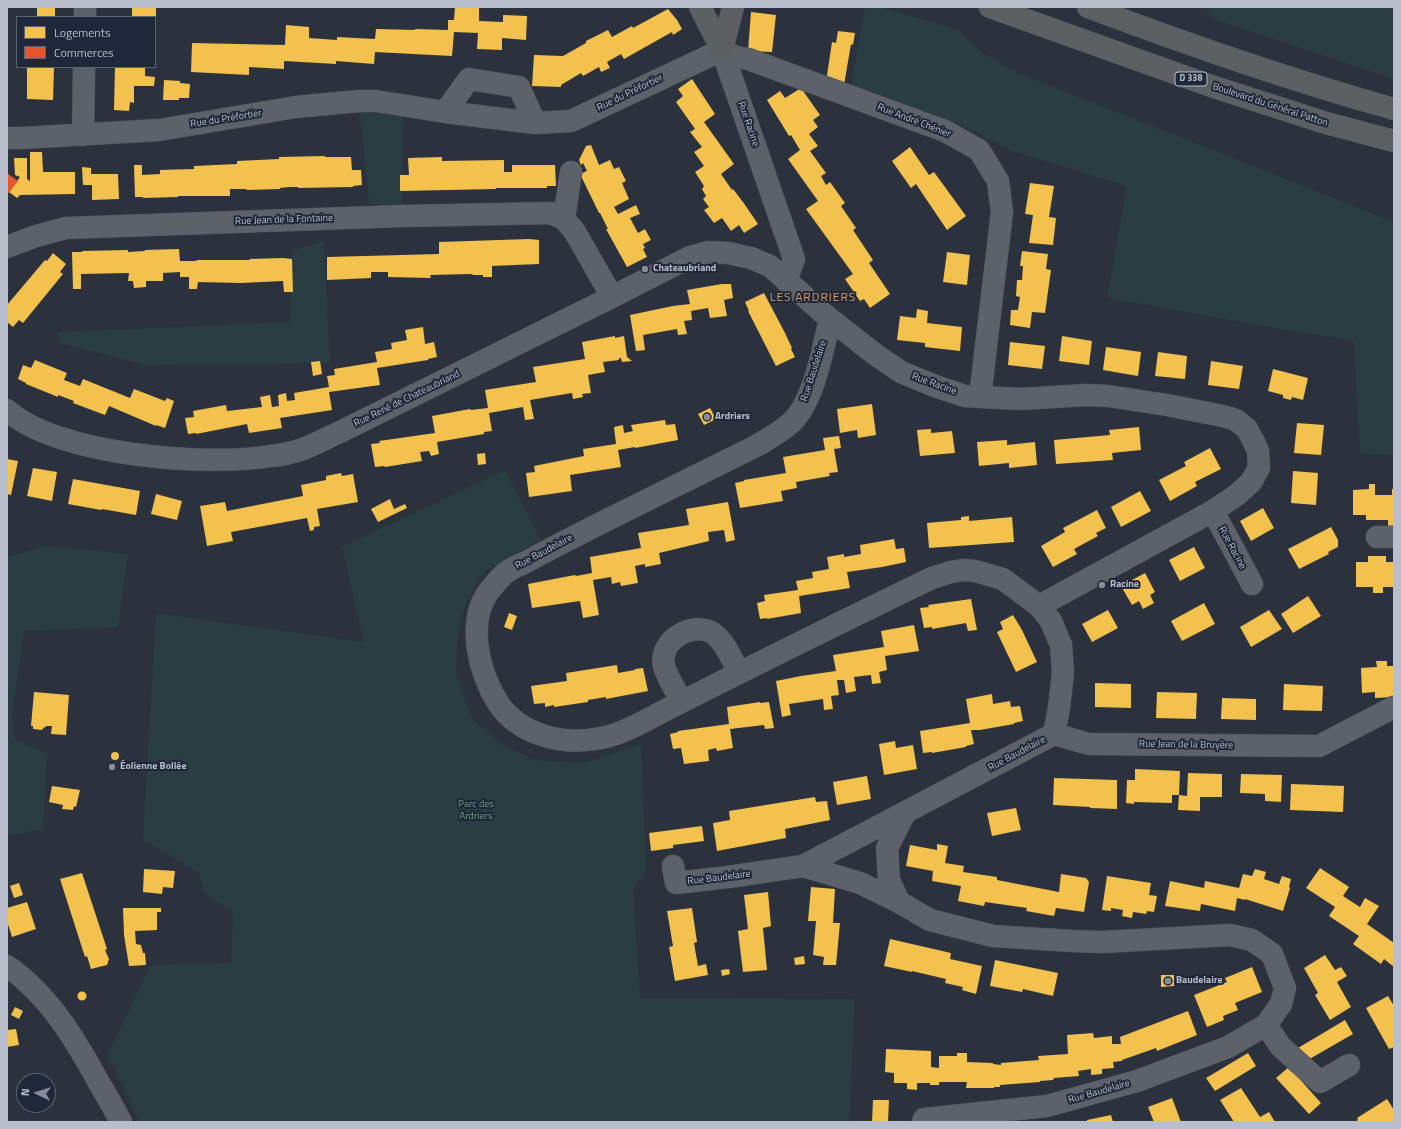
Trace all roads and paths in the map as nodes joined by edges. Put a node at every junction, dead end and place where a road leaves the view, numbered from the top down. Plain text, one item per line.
1 (700, 7) edge
2 (733, 7) edge
3 (990, 7) edge
4 (1088, 7) edge
5 (722, 50) junction
6 (84, 68) edge
7 (1394, 109) edge
8 (445, 112) junction
9 (535, 123) junction
10 (83, 135) junction
11 (7, 138) edge
12 (1394, 141) edge
13 (571, 172) dead end
14 (564, 219) junction
15 (7, 247) edge
16 (786, 281) junction
17 (612, 297) junction
18 (830, 319) junction
19 (980, 397) junction
20 (7, 410) edge
21 (1213, 511) junction
22 (1252, 584) dead end
23 (1038, 606) junction
24 (739, 673) junction
25 (682, 702) junction
26 (1394, 707) edge
27 (1054, 734) junction
28 (905, 813) junction
29 (673, 866) dead end
30 (803, 866) junction
31 (899, 902) junction
32 (7, 966) edge
33 (1266, 1025) junction
34 (1350, 1065) dead end
35 (120, 1122) edge
36 (924, 1122) edge

1 - 5 highway
2 - 5 highway
3 - 12 highway, Boulevard du Général Patton / D 338
4 - 7 highway
5 - 9 street, Rue du Préfortier
5 - 16 street, Rue Racine
5 - 19 street, Rue André Chénier
6 - 10 street
8 - 9 street, Rue du Préfortier
8 - 9 street
8 - 10 street, Rue du Préfortier
10 - 11 street, Rue du Préfortier
13 - 14 street
14 - 15 street, Rue Jean de la Fontaine
14 - 17 street
16 - 17 street, Rue René de Chateaubriand
16 - 18 street, Rue Racine
17 - 20 street, Rue René de Chateaubriand
18 - 19 street, Rue Racine
18 - 25 street, Rue Baudelaire
19 - 21 street, Rue Racine
21 - 22 street, Rue Racine
21 - 23 street, Rue Racine
23 - 24 street, Rue Baudelaire
23 - 27 street, Rue Baudelaire
24 - 25 street, Rue Baudelaire
24 - 25 street
26 - 27 street, Rue Jean de la Bruyère
27 - 28 street, Rue Baudelaire
28 - 30 street, Rue Baudelaire
28 - 31 street
29 - 30 street, Rue Baudelaire
30 - 31 street, Rue Baudelaire
31 - 33 street, Rue Baudelaire
32 - 35 street
33 - 34 street
33 - 36 street, Rue Baudelaire

